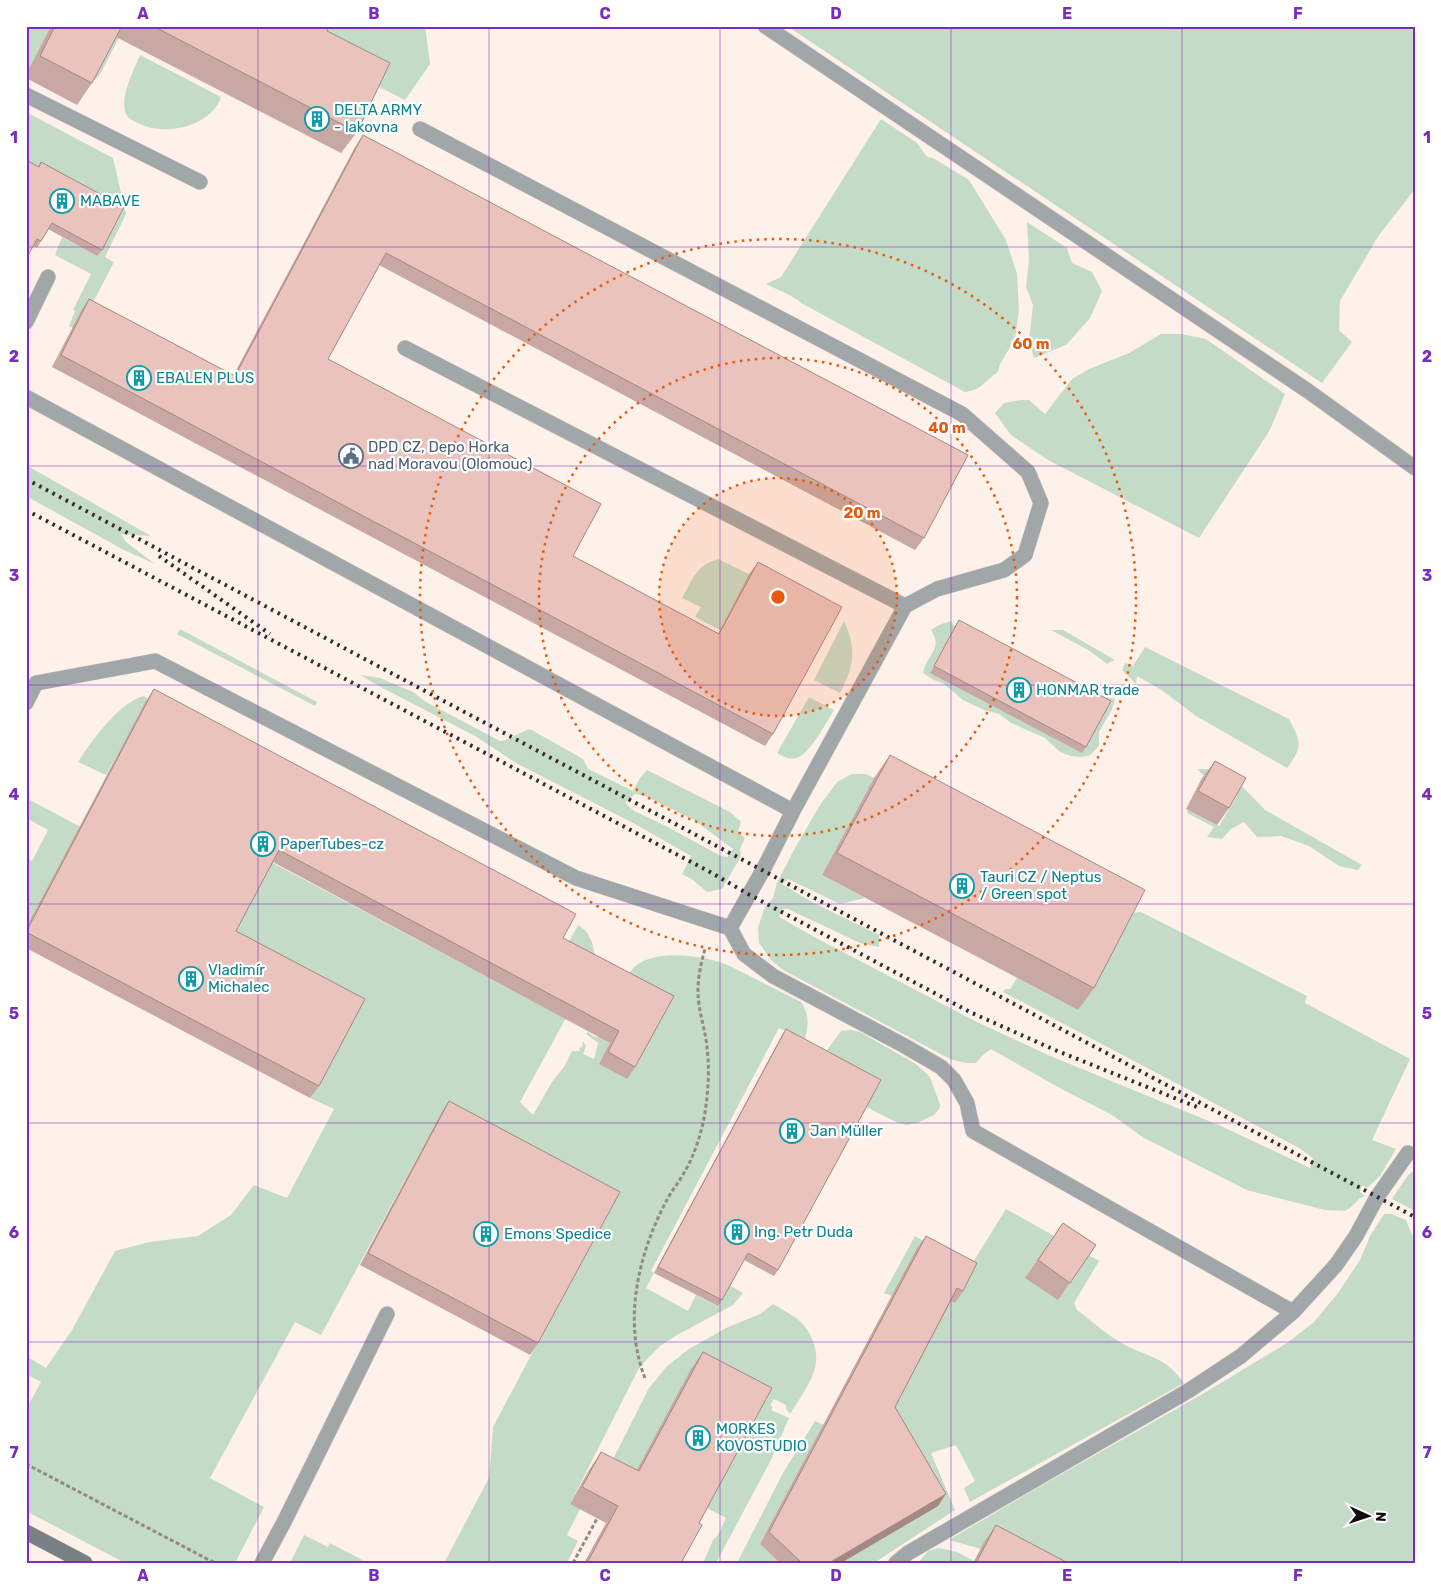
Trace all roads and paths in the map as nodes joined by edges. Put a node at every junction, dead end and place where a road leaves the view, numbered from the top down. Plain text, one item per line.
1 (764, 26) edge
2 (26, 95) edge
3 (420, 129) dead end
4 (200, 182) dead end
5 (48, 277) dead end
6 (26, 322) edge
7 (406, 348) dead end
8 (26, 397) edge
9 (1415, 468) edge
10 (905, 606) junction
11 (31, 680) edge
12 (26, 703) edge
13 (793, 811) junction
14 (712, 922) junction
15 (730, 928) junction
16 (1408, 1153) dead end
17 (1293, 1312) junction
18 (387, 1314) dead end
19 (645, 1378) dead end
20 (26, 1464) edge
21 (600, 1512) edge
22 (26, 1532) edge
23 (85, 1563) edge
24 (215, 1563) edge
25 (262, 1563) edge
26 (573, 1563) edge
27 (896, 1563) edge

1 - 9 lane
2 - 4 lane
3 - 10 lane
5 - 6 lane
7 - 10 lane
8 - 13 lane
10 - 13 lane
11 - 12 lane
11 - 14 lane
13 - 15 lane
14 - 15 lane
14 - 19 path
15 - 17 lane
16 - 17 lane
17 - 27 lane
18 - 25 lane
20 - 24 path
21 - 26 path
22 - 23 street

